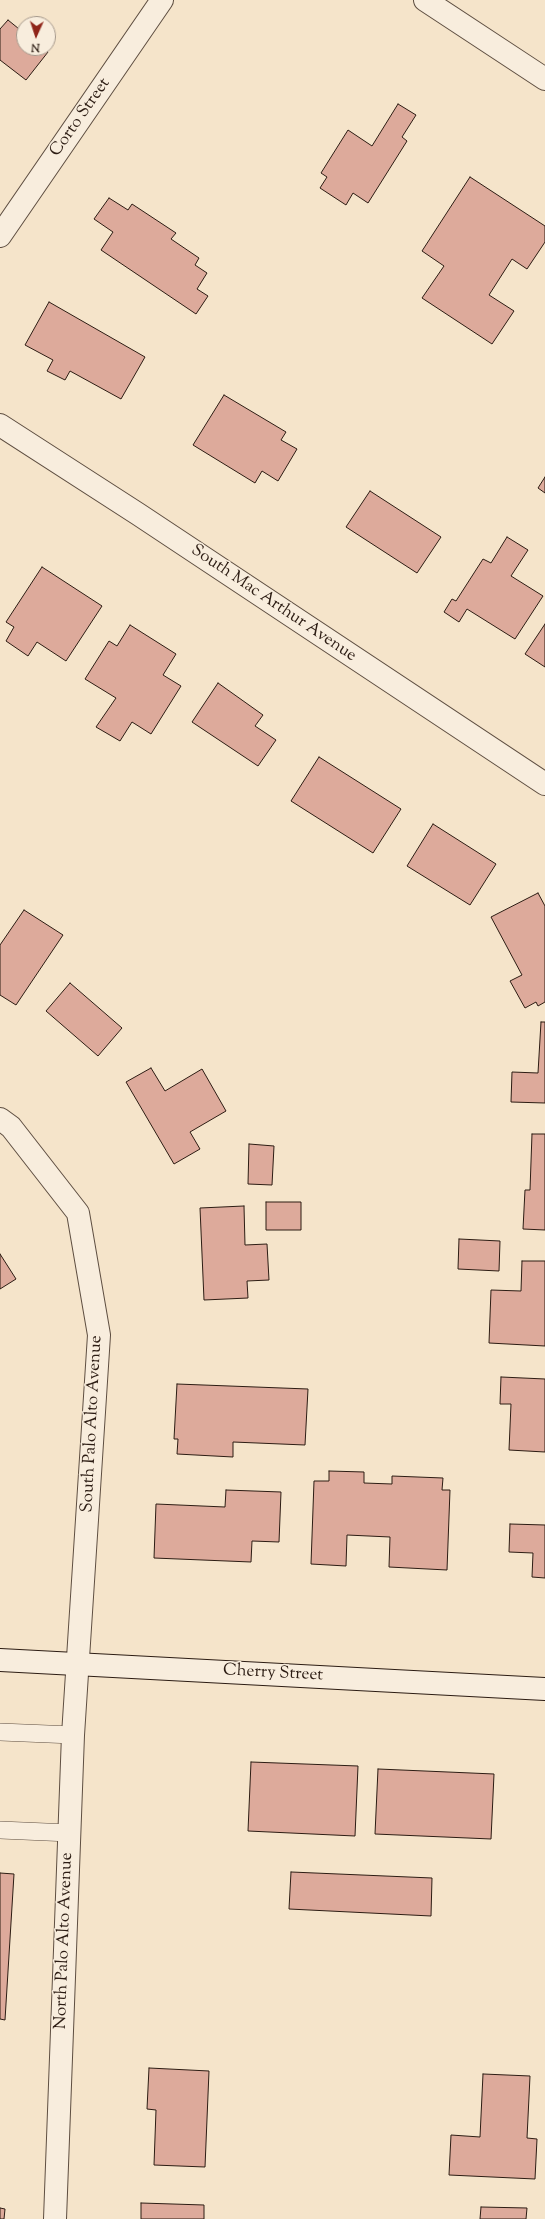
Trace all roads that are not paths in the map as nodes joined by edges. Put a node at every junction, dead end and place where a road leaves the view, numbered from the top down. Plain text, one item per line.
1 (162, 0) edge
2 (425, 0) edge
3 (545, 79) edge
4 (0, 236) edge
5 (0, 425) edge
6 (545, 784) edge
7 (0, 1119) edge
8 (0, 1660) edge
9 (78, 1664) junction
10 (545, 1689) edge
11 (0, 1732) edge
12 (73, 1735) junction
13 (0, 1830) edge
14 (70, 1833) junction
15 (55, 2219) edge

1 - 4 street, Corto Street
2 - 3 street
5 - 6 street, South Mac Arthur Avenue
7 - 9 street, South Palo Alto Avenue
8 - 9 street, Cherry Street
9 - 10 street, Cherry Street
9 - 12 street, North Palo Alto Avenue
11 - 12 lane
12 - 14 street, North Palo Alto Avenue
13 - 14 lane
14 - 15 street, North Palo Alto Avenue

